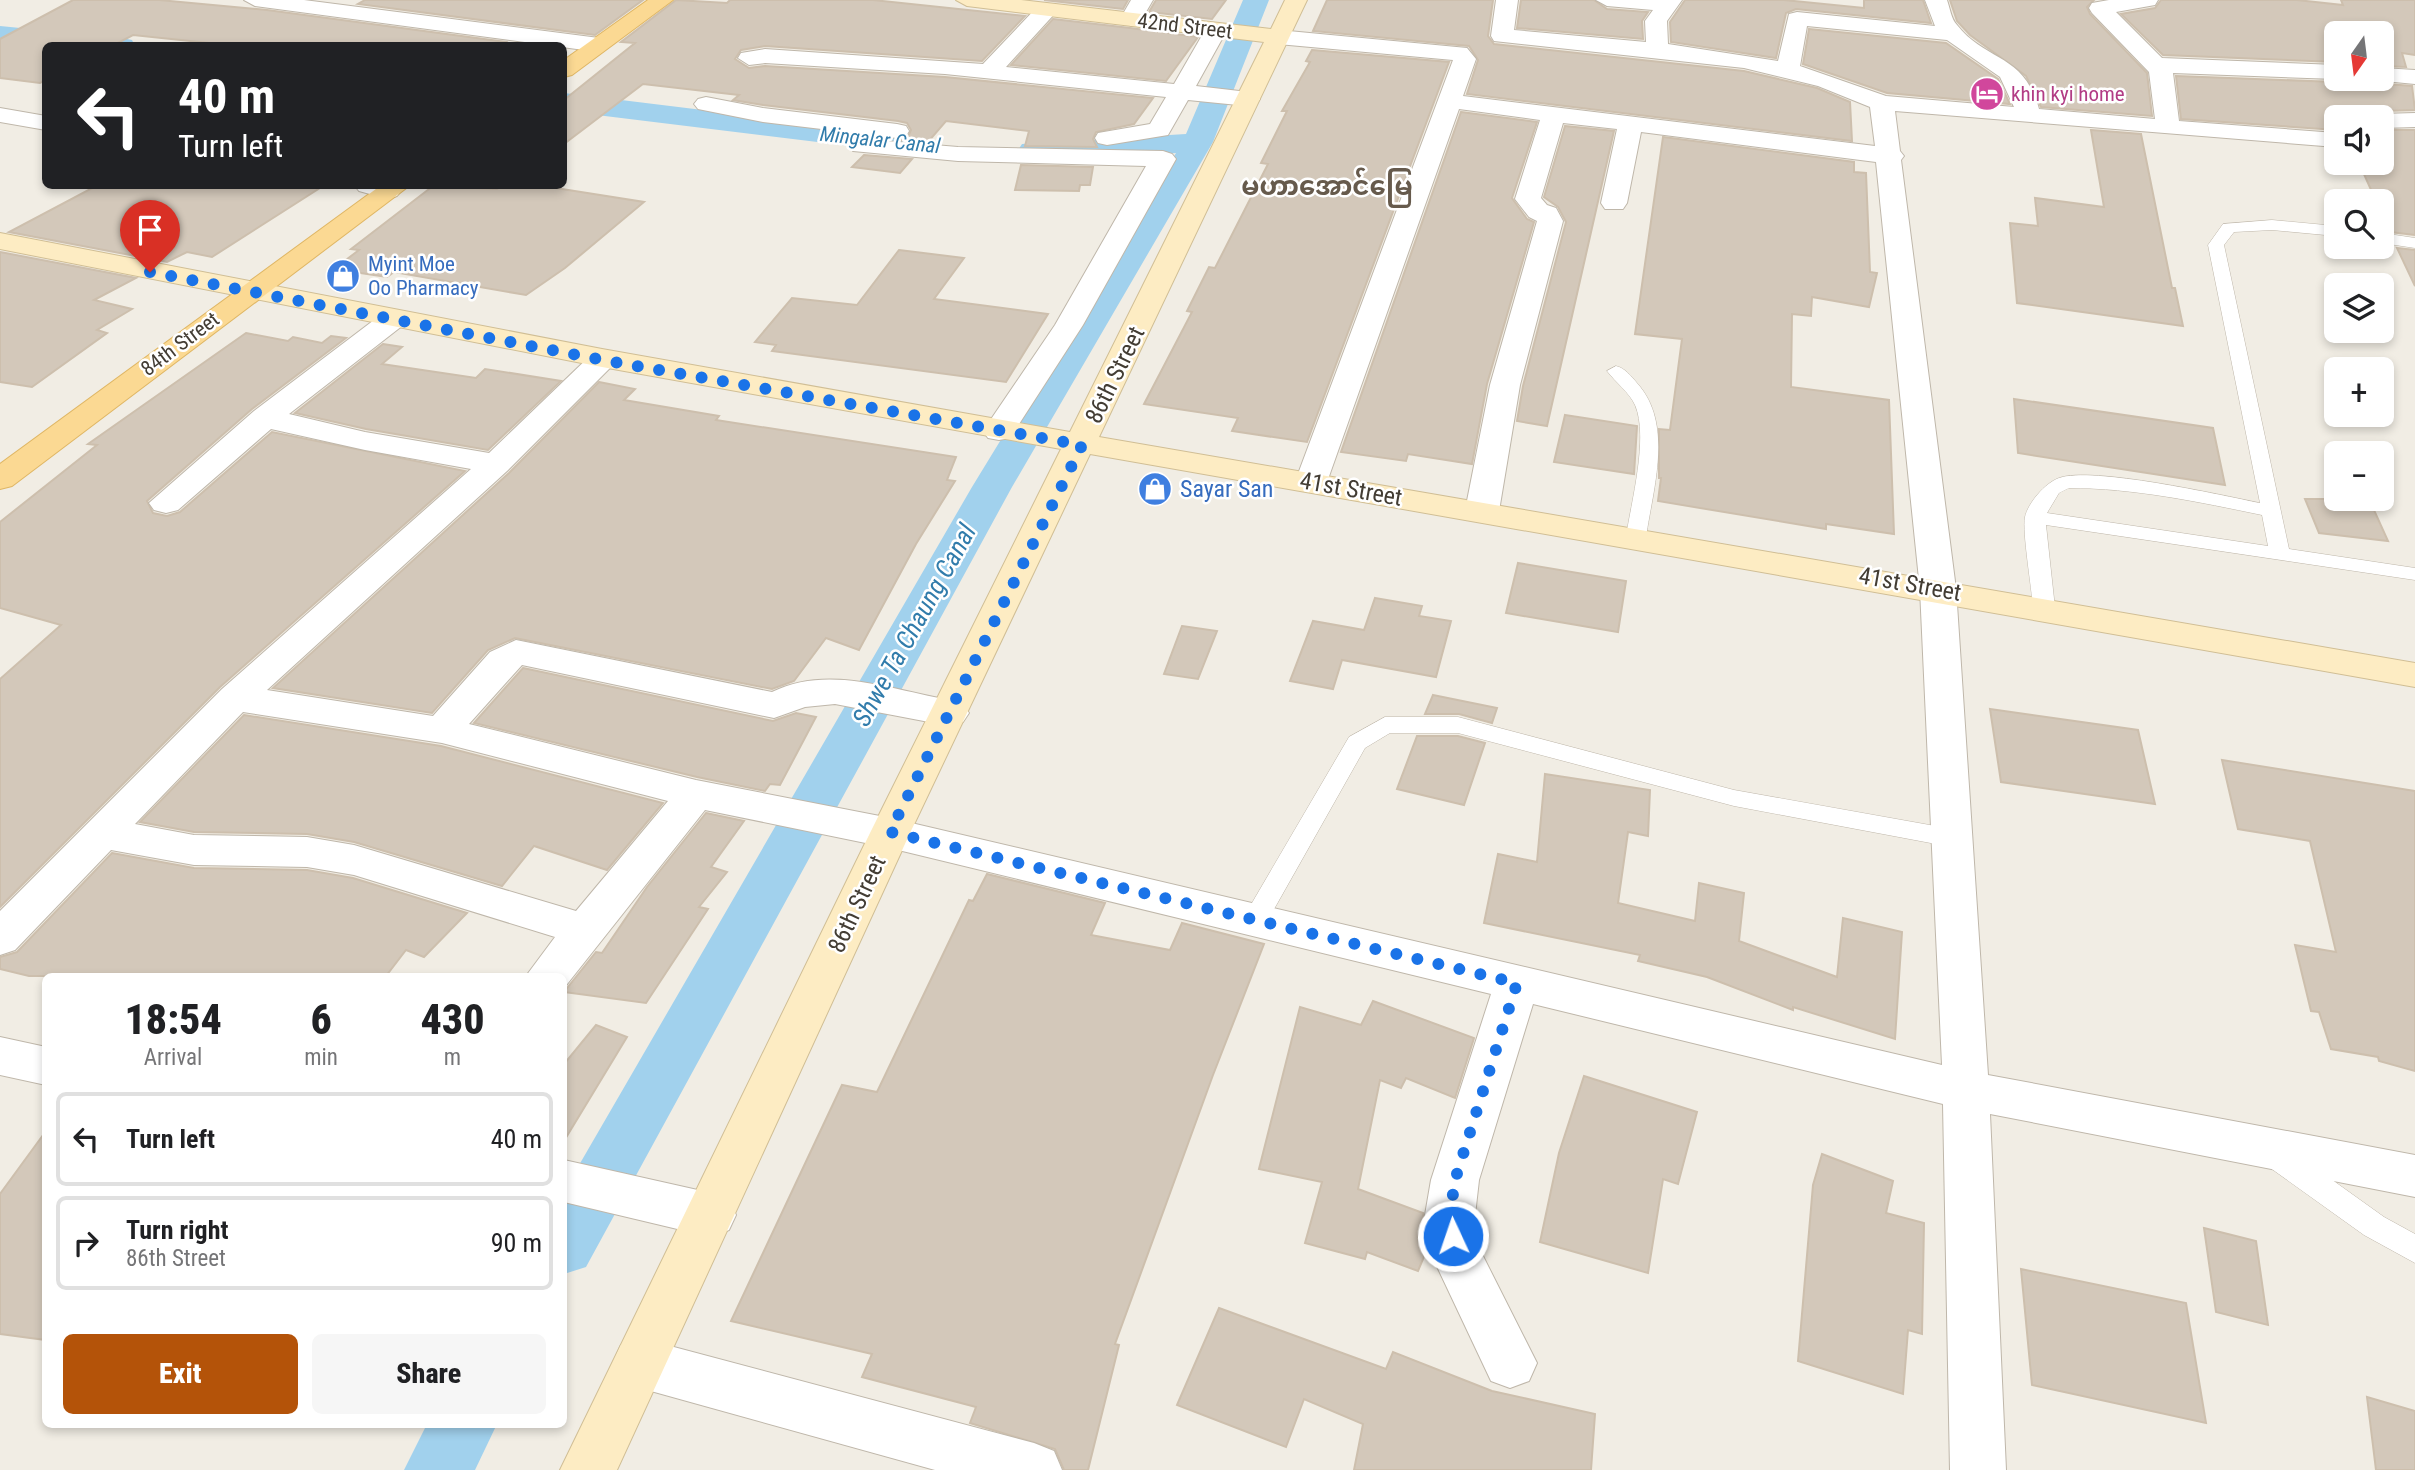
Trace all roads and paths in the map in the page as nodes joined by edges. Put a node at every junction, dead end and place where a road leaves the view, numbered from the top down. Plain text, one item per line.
1 (254, 0) edge
2 (662, 0) edge
3 (969, 0) edge
4 (1142, 0) edge
5 (1296, 0) edge
6 (1507, 0) edge
7 (1607, 0) edge
8 (1936, 0) edge
9 (2147, 0) edge
10 (1670, 3) edge
11 (1041, 6) edge
12 (1131, 19) junction
13 (1219, 30) junction
14 (1953, 34) junction
15 (1268, 36) junction
16 (598, 45) junction
17 (1657, 50) junction
18 (749, 58) dead end
19 (2156, 65) junction
20 (567, 68) edge
21 (1788, 68) junction
22 (989, 71) junction
23 (2324, 72) edge
24 (2394, 76) edge
25 (2415, 77) edge
26 (1184, 93) junction
27 (1238, 98) junction
28 (1448, 101) junction
29 (1882, 103) junction
30 (706, 104) dead end
31 (1554, 114) junction
32 (0, 115) edge
33 (2028, 115) junction
34 (2415, 120) edge
35 (2394, 121) edge
36 (42, 122) edge
37 (1630, 124) junction
38 (2168, 128) junction
39 (2324, 141) edge
40 (862, 146) dead end
41 (1891, 156) junction
42 (381, 189) edge
43 (1614, 203) dead end
44 (2324, 229) edge
45 (2394, 240) edge
46 (0, 241) edge
47 (2415, 243) edge
48 (249, 292) junction
49 (392, 320) junction
50 (603, 360) junction
51 (1616, 372) dead end
52 (265, 418) junction
53 (1002, 431) junction
54 (1074, 444) junction
55 (496, 464) junction
56 (7, 467) edge
57 (1311, 482) junction
58 (166, 503) dead end
59 (1482, 511) junction
60 (2270, 511) junction
61 (2035, 517) junction
62 (1636, 537) junction
63 (2280, 554) junction
64 (2415, 574) edge
65 (1938, 589) junction
66 (2044, 608) junction
67 (2415, 675) edge
68 (235, 698) junction
69 (950, 713) junction
70 (442, 730) junction
71 (696, 794) junction
72 (870, 828) junction
73 (101, 833) junction
74 (1952, 838) junction
75 (1255, 920) junction
76 (584, 930) junction
77 (0, 938) edge
78 (550, 973) edge
79 (1517, 983) junction
80 (0, 1056) edge
81 (42, 1065) edge
82 (1966, 1090) junction
83 (2264, 1147) junction
84 (2415, 1176) edge
85 (567, 1182) edge
86 (710, 1214) junction
87 (2415, 1250) edge
88 (640, 1363) junction
89 (1510, 1363) dead end
90 (588, 1470) edge
91 (1034, 1470) edge
92 (1978, 1470) edge

1 - 16 street
2 - 16 main road
3 - 11 main road, 42nd Street
4 - 12 street
5 - 15 main road, 86th Street
6 - 17 street
7 - 10 street
8 - 14 street
9 - 19 street
10 - 17 street
11 - 12 main road, 42nd Street
11 - 22 street
12 - 13 main road, 42nd Street
13 - 15 main road, 42nd Street
13 - 26 street
14 - 21 street
14 - 33 street
15 - 27 main road, 86th Street
15 - 28 street
16 - 20 main road
17 - 21 street
18 - 22 street
19 - 23 street
19 - 38 street
21 - 29 street
22 - 26 street
24 - 25 street
26 - 27 street
26 - 30 street
27 - 54 main road, 86th Street
28 - 31 street
28 - 57 street
29 - 33 street
29 - 41 street
31 - 37 street
31 - 59 street
32 - 36 street
33 - 38 street
34 - 35 street
37 - 41 street
37 - 43 street
38 - 39 street
40 - 53 street
41 - 65 street
42 - 48 main road, 84th Street
44 - 60 lane
45 - 47 lane
46 - 48 main road, 41st Street
48 - 49 main road, 41st Street
48 - 56 main road, 84th Street
49 - 50 main road, 41st Street
49 - 52 street
50 - 53 main road, 41st Street
50 - 55 street
51 - 62 lane
52 - 55 street
52 - 58 street
53 - 54 main road, 41st Street
54 - 57 main road, 41st Street
54 - 69 main road, 86th Street
55 - 68 street
57 - 59 main road, 41st Street
59 - 62 main road, 41st Street
60 - 61 lane
60 - 63 lane
61 - 63 lane
61 - 66 lane
62 - 65 main road, 41st Street
63 - 64 lane
65 - 66 main road, 41st Street
65 - 74 street
66 - 67 main road, 41st Street
68 - 70 street
68 - 73 street
69 - 70 street
69 - 72 main road, 86th Street
70 - 71 street
71 - 72 street
71 - 76 street
72 - 75 street
72 - 86 main road, 86th Street
73 - 76 street
73 - 77 street
74 - 75 lane
74 - 82 street
75 - 79 street
76 - 78 street
79 - 82 street
79 - 89 street
80 - 81 street
82 - 83 street
82 - 92 street
83 - 84 street
83 - 87 lane
85 - 86 street
86 - 88 main road, 86th Street
88 - 90 main road, 86th Street
88 - 91 street

